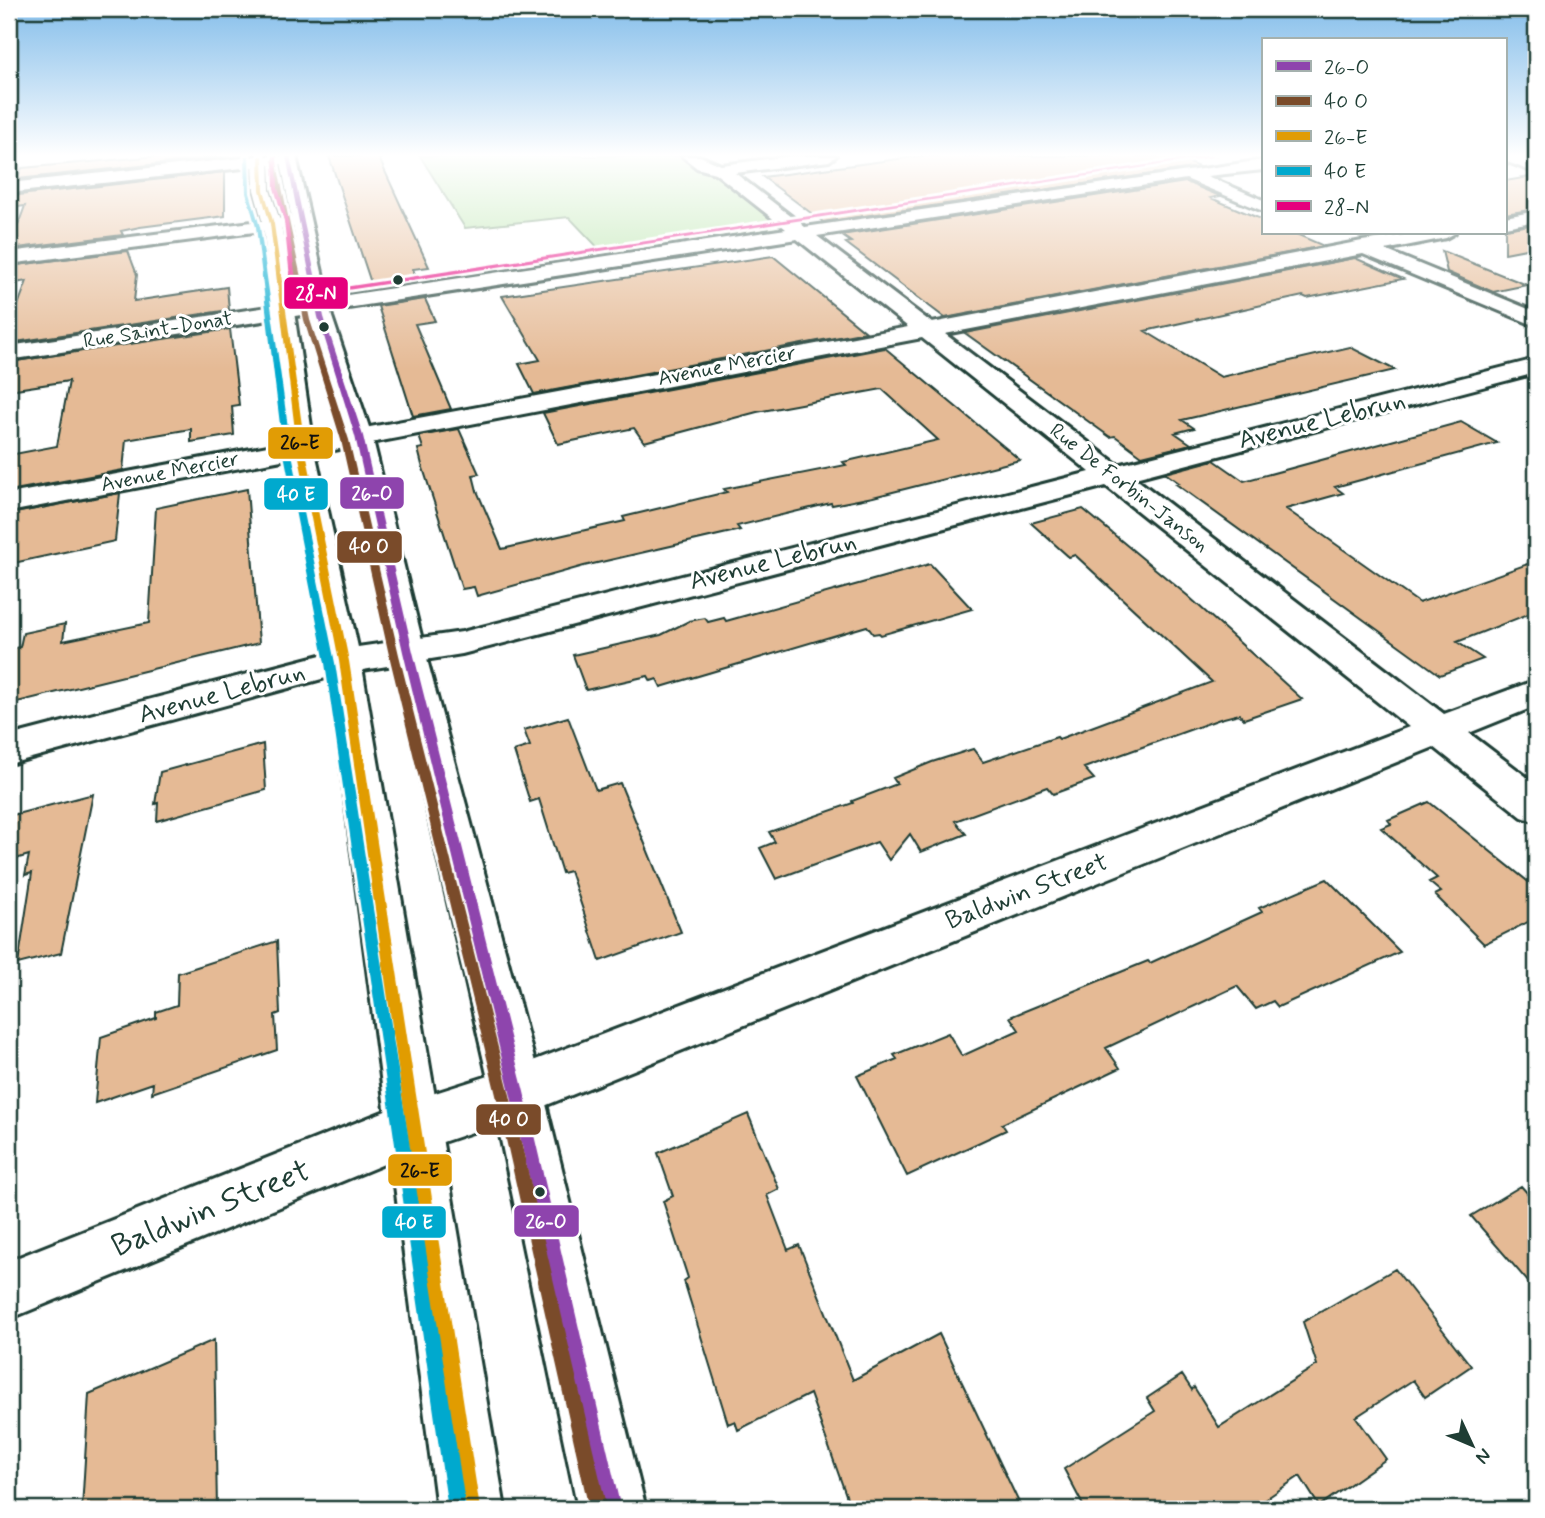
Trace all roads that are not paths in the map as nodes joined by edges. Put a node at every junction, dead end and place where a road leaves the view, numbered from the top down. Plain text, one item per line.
1 (250, 227) edge
2 (272, 227) edge
3 (302, 227) edge
4 (793, 227) edge
5 (841, 227) edge
6 (801, 233) junction
7 (1330, 234) edge
8 (1441, 234) edge
9 (1365, 248) junction
10 (9, 258) edge
11 (319, 307) junction
12 (283, 312) junction
13 (1536, 320) edge
14 (924, 329) junction
15 (9, 353) edge
16 (1536, 366) edge
17 (359, 436) junction
18 (301, 446) junction
19 (1112, 475) junction
20 (9, 502) edge
21 (408, 652) junction
22 (344, 661) junction
23 (1536, 692) edge
24 (1440, 730) junction
25 (9, 750) edge
26 (1536, 806) edge
27 (517, 1092) junction
28 (413, 1126) junction
29 (9, 1290) edge
30 (471, 1509) edge
31 (612, 1509) edge

1 - 10 street
2 - 12 street
3 - 11 street
4 - 6 street, Rue De Forbin-Janson
5 - 6 street, Rue Saint-Donat
6 - 11 street, Rue Saint-Donat
6 - 14 street, Rue De Forbin-Janson
7 - 9 street
8 - 9 street, Avenue Mercier
9 - 13 street
9 - 14 street, Avenue Mercier
11 - 12 street, Rue Saint-Donat
11 - 17 street
12 - 15 street, Rue Saint-Donat
12 - 18 street
14 - 17 street, Avenue Mercier
14 - 19 street, Rue De Forbin-Janson
16 - 19 street, Avenue Lebrun
17 - 18 street, Avenue Mercier
17 - 21 street
18 - 20 street, Avenue Mercier
18 - 22 street
19 - 21 street, Avenue Lebrun
19 - 24 street, Rue De Forbin-Janson
21 - 22 street, Avenue Lebrun
21 - 27 street
22 - 25 street, Avenue Lebrun
22 - 28 street
23 - 24 street, Baldwin Street
24 - 26 street, Rue De Forbin-Janson
24 - 27 street, Baldwin Street
27 - 28 street, Baldwin Street
27 - 31 street
28 - 29 street, Baldwin Street
28 - 30 street

